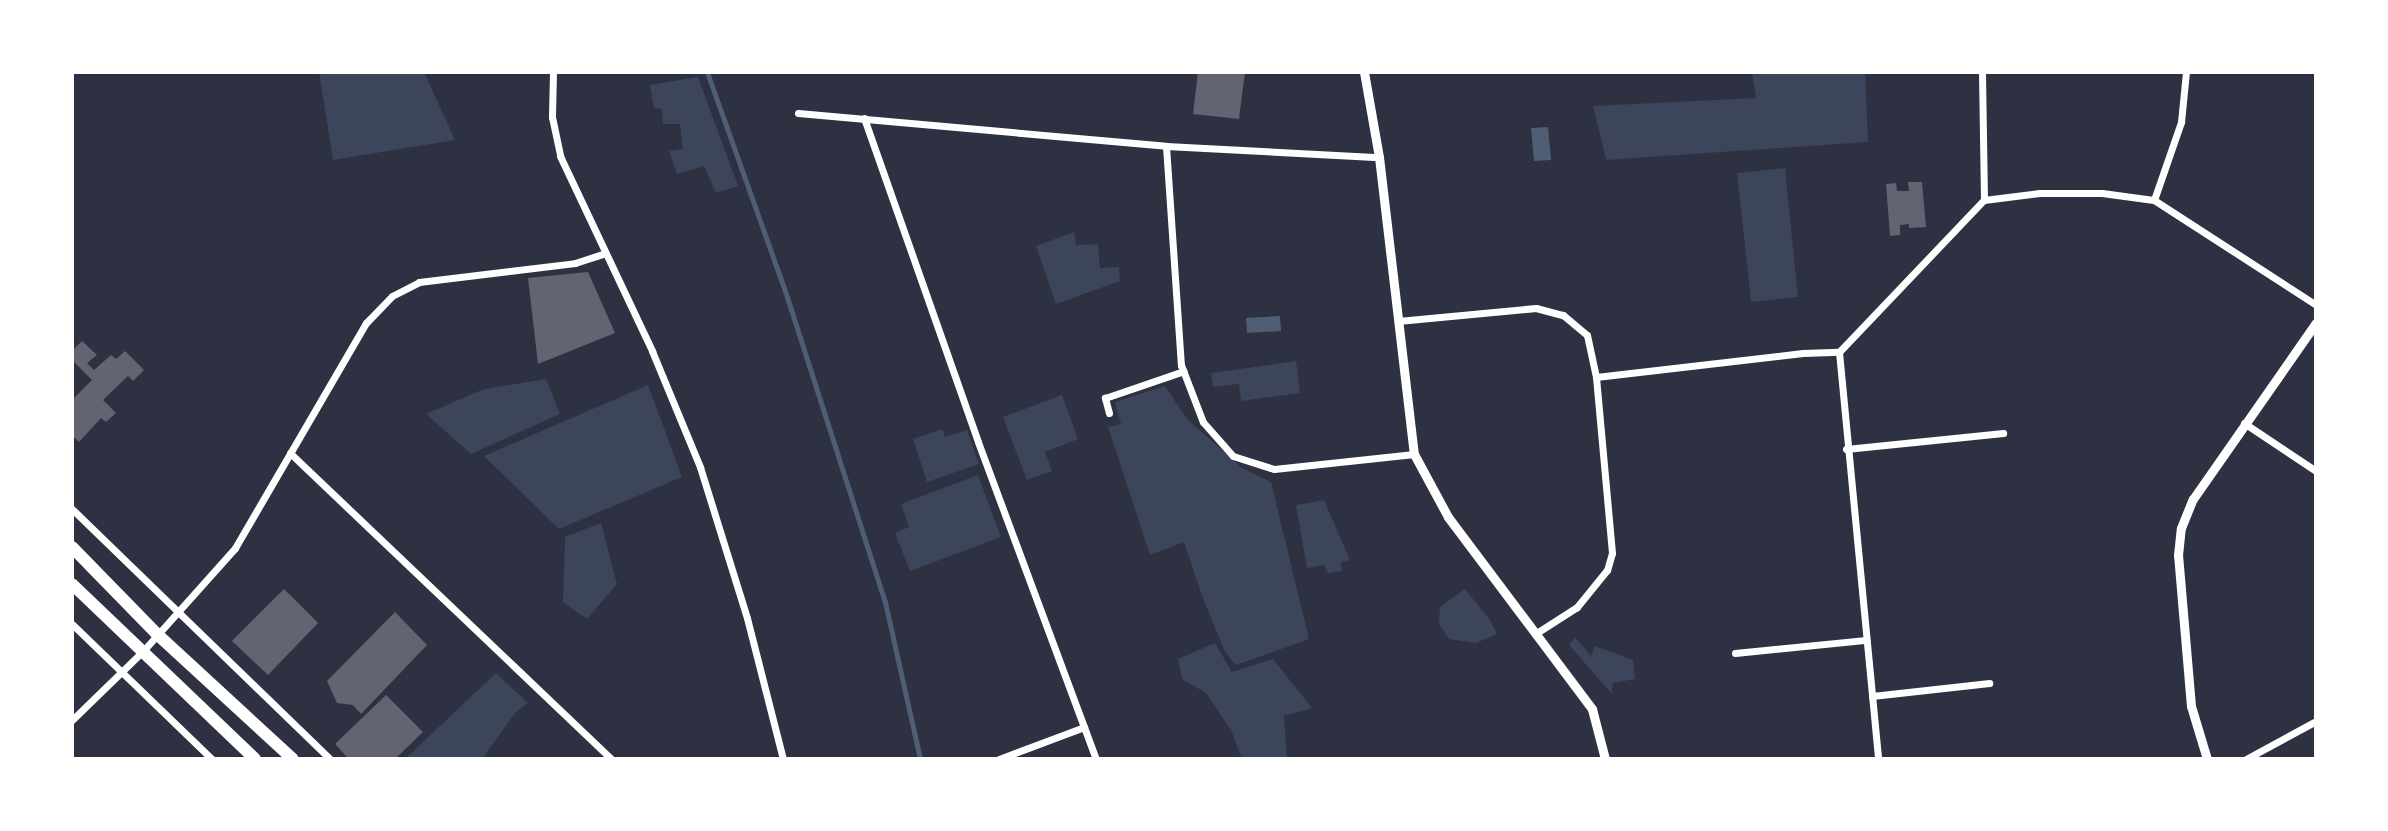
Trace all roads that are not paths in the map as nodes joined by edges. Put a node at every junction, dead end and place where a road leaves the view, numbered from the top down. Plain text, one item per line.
1 (553, 72) edge
2 (1364, 72) edge
3 (1982, 72) edge
4 (2186, 72) edge
5 (798, 113) dead end
6 (864, 118) junction
7 (1166, 146) junction
8 (1379, 157) junction
9 (1984, 200) junction
10 (2154, 200) junction
11 (605, 253) junction
12 (2316, 305) edge
13 (1398, 321) junction
14 (2316, 323) edge
15 (1839, 352) junction
16 (1184, 371) junction
17 (1596, 377) junction
18 (1109, 413) dead end
19 (2244, 423) junction
20 (2003, 433) dead end
21 (1846, 449) junction
22 (290, 453) junction
23 (1414, 454) junction
24 (2316, 471) edge
25 (72, 509) edge
26 (72, 547) edge
27 (72, 584) edge
28 (179, 612) junction
29 (72, 624) edge
30 (1535, 634) junction
31 (158, 635) junction
32 (1866, 640) junction
33 (143, 651) junction
34 (1735, 653) dead end
35 (122, 671) junction
36 (1989, 683) dead end
37 (1872, 696) junction
38 (72, 720) edge
39 (2316, 721) edge
40 (1084, 727) junction
41 (212, 759) edge
42 (255, 759) edge
43 (293, 759) edge
44 (330, 759) edge
45 (611, 759) edge
46 (783, 759) edge
47 (999, 759) edge
48 (1096, 759) edge
49 (1605, 759) edge
50 (1878, 759) edge
51 (2207, 759) edge
52 (2246, 759) edge

1 - 11 street
2 - 8 street
3 - 9 street
4 - 10 street
5 - 6 street
6 - 7 street
6 - 40 street
7 - 8 street
7 - 16 street
8 - 13 street
9 - 10 street
9 - 15 street
10 - 12 street
11 - 22 street
11 - 46 street
13 - 17 street
13 - 23 street
14 - 19 street
15 - 17 street
15 - 21 street
16 - 18 street
16 - 23 street
17 - 30 street
19 - 24 street
19 - 51 street
20 - 21 street
21 - 32 street
22 - 28 street
22 - 45 street
23 - 30 street
25 - 28 street
26 - 31 highway
27 - 33 highway
28 - 31 street
28 - 44 street
29 - 35 street
30 - 49 street
31 - 33 street
31 - 43 highway
32 - 34 street
32 - 37 street
33 - 35 street
33 - 42 highway
35 - 38 street
35 - 41 street
36 - 37 street
37 - 50 street
39 - 52 street
40 - 47 street
40 - 48 street

